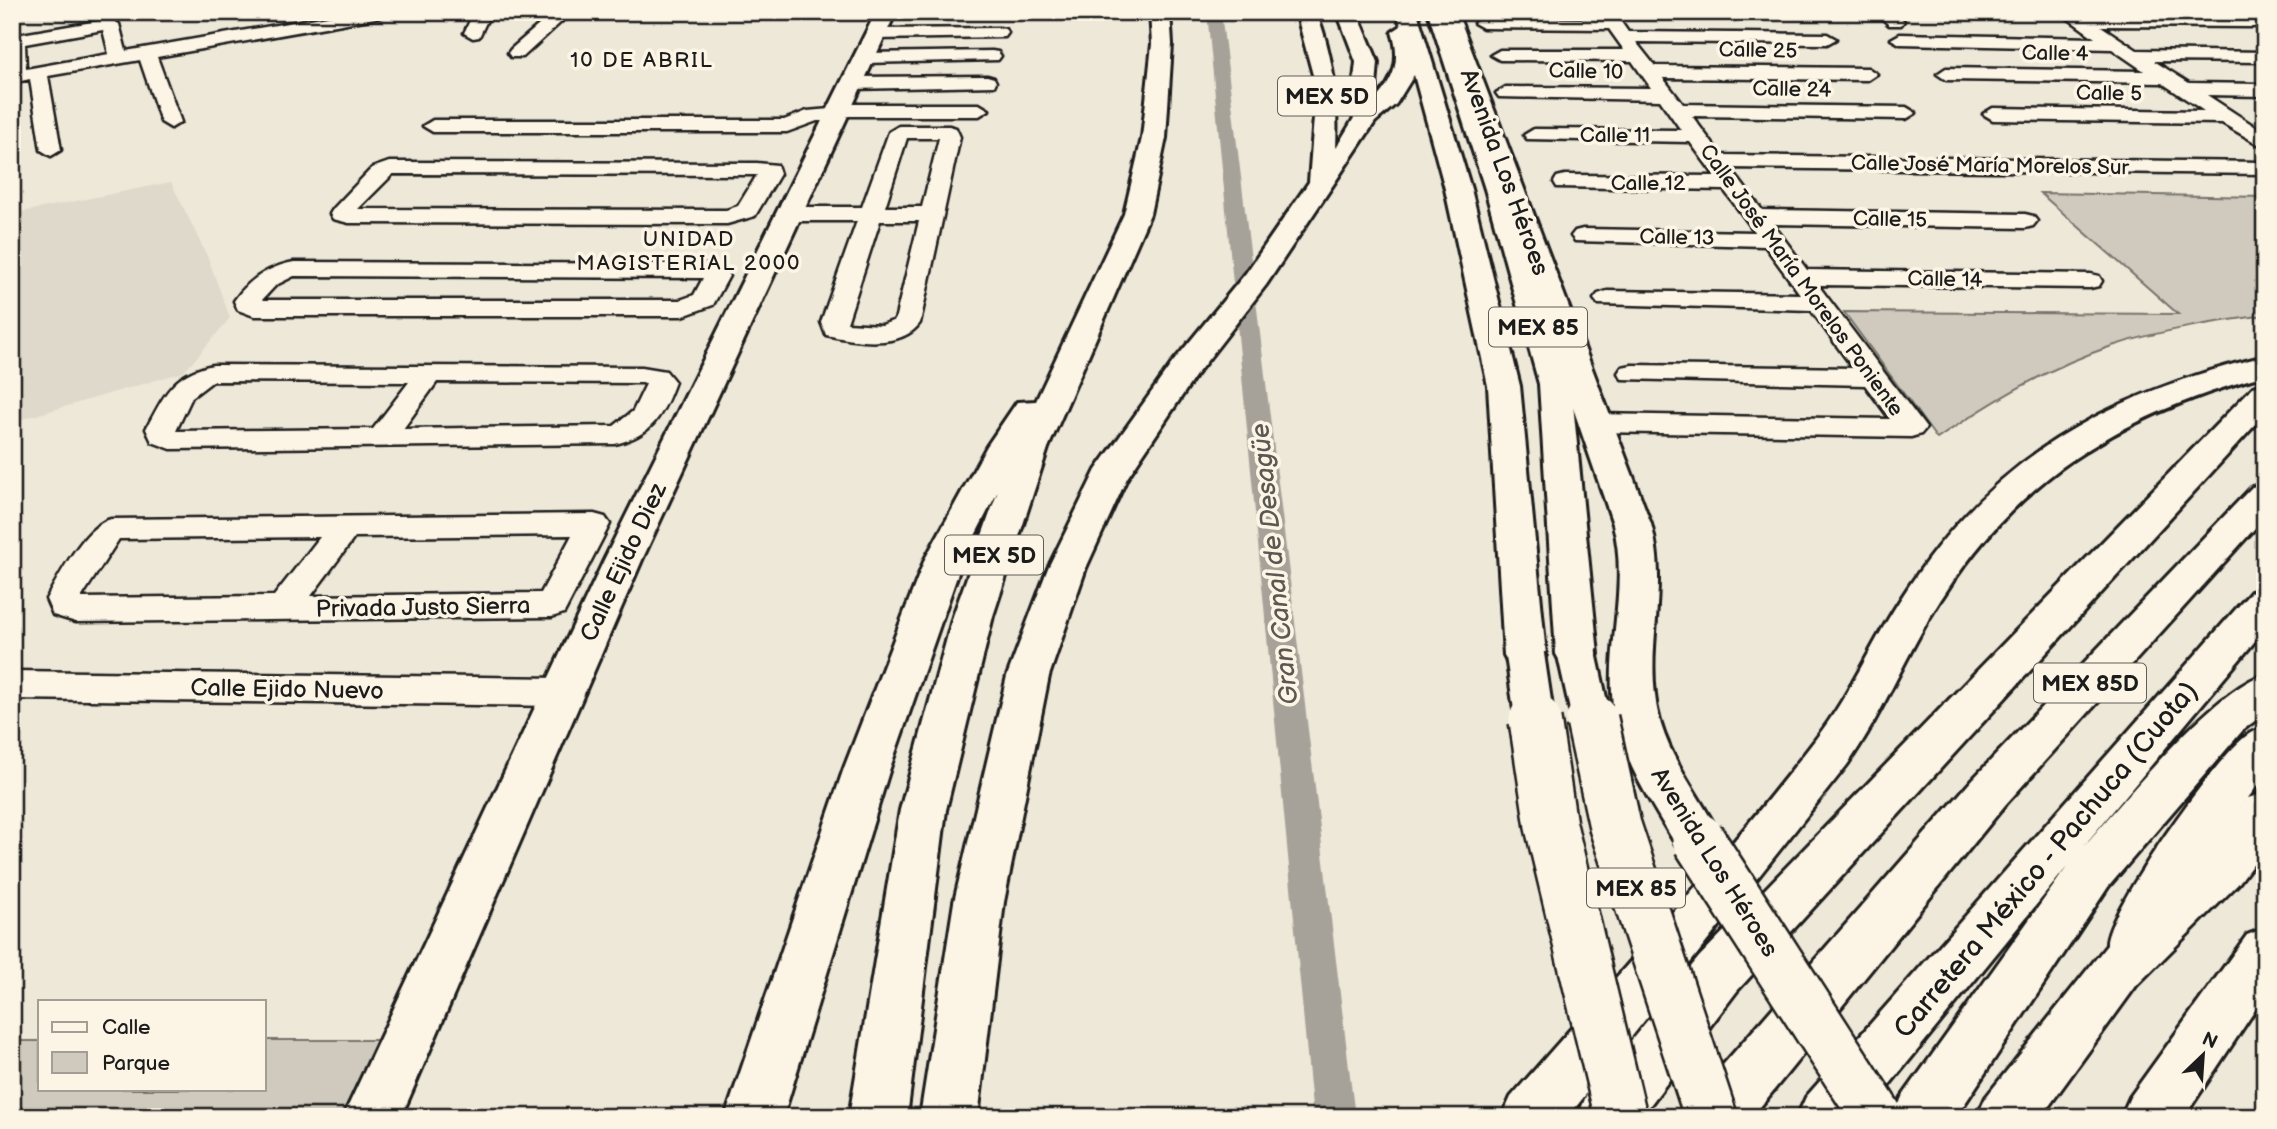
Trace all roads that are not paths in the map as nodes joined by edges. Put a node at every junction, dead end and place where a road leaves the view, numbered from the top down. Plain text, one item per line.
1 (381, 12) edge
2 (483, 12) edge
3 (565, 12) edge
4 (1306, 12) edge
5 (1347, 12) edge
6 (1396, 12) edge
7 (1407, 12) edge
8 (2073, 16) edge
9 (1452, 17) edge
10 (296, 19) edge
11 (2253, 22) dead end
12 (1155, 23) edge
13 (1614, 24) edge
14 (1893, 24) edge
15 (473, 33) dead end
16 (1826, 39) dead end
17 (2123, 49) junction
18 (147, 53) junction
19 (517, 53) dead end
20 (1500, 55) dead end
21 (993, 57) junction
22 (2265, 57) edge
23 (119, 58) junction
24 (1643, 64) junction
25 (38, 72) junction
26 (1868, 74) dead end
27 (1946, 74) dead end
28 (852, 75) edge
29 (15, 76) edge
30 (2164, 76) junction
31 (2183, 89) junction
32 (2265, 90) edge
33 (1506, 93) dead end
34 (1671, 102) junction
35 (625, 105) dead end
36 (778, 105) dead end
37 (456, 106) dead end
38 (979, 110) dead end
39 (1906, 113) dead end
40 (1993, 114) dead end
41 (2225, 117) junction
42 (1366, 118) junction
43 (171, 122) dead end
44 (607, 127) junction
45 (1534, 135) dead end
46 (1696, 136) junction
47 (2265, 142) edge
48 (51, 150) dead end
49 (1714, 161) junction
50 (558, 168) junction
51 (2265, 168) edge
52 (1322, 182) junction
53 (1565, 182) dead end
54 (1731, 183) junction
55 (783, 198) junction
56 (869, 214) junction
57 (934, 214) junction
58 (516, 217) junction
59 (1755, 217) junction
60 (2025, 221) dead end
61 (1583, 236) dead end
62 (1771, 239) junction
63 (503, 272) junction
64 (1800, 278) junction
65 (2090, 281) dead end
66 (713, 285) junction
67 (755, 286) junction
68 (1607, 299) dead end
69 (1818, 302) junction
70 (477, 308) junction
71 (1091, 313) junction
72 (1632, 373) dead end
73 (429, 374) junction
74 (2260, 376) edge
75 (1873, 377) junction
76 (654, 401) junction
77 (697, 402) junction
78 (1594, 423) junction
79 (382, 436) junction
80 (2265, 495) edge
81 (345, 527) junction
82 (578, 560) junction
83 (623, 560) junction
84 (2265, 602) edge
85 (283, 609) junction
86 (12, 685) edge
87 (2265, 690) edge
88 (562, 692) junction
89 (2265, 746) edge
90 (2265, 812) edge
91 (2265, 951) edge
92 (2117, 969) junction
93 (950, 1102) edge
94 (372, 1117) edge
95 (754, 1117) edge
96 (878, 1117) edge
97 (1531, 1117) edge
98 (1605, 1117) edge
99 (1621, 1117) edge
100 (1713, 1117) edge
101 (1826, 1117) edge
102 (1877, 1117) edge
103 (1922, 1117) edge
104 (2006, 1117) edge
105 (2150, 1117) edge

1 - 10 street
2 - 15 street
3 - 19 street
4 - 52 main road, MEX 5D
5 - 42 main road
6 - 42 main road
7 - 99 main road, MEX 85, bridge
8 - 11 street
8 - 17 street
9 - 13 street
9 - 78 main road, Avenida Los Héroes
9 - 100 main road, MEX 85, bridge
10 - 18 street
12 - 71 main road, MEX 5D
13 - 16 street
13 - 24 street, Calle José María Morelos Poniente
14 - 17 street
17 - 22 street
17 - 30 street
18 - 23 street
18 - 43 street
20 - 24 street, Calle 25
21 - 28 street
21 - 28 street
21 - 28 street
23 - 25 street
23 - 29 street
24 - 26 street, Calle 25
24 - 34 street, Calle José María Morelos Poniente
25 - 29 street
25 - 48 street
27 - 30 street, Calle 4
28 - 36 street
28 - 38 street
28 - 44 street
28 - 55 main road, Calle Ejido Diez
30 - 31 street
31 - 32 street
31 - 41 street
33 - 34 street, Calle 10
34 - 39 street, Calle 24
34 - 46 street, Calle José María Morelos Poniente
35 - 44 street
37 - 44 street
40 - 41 street, Calle 5
41 - 47 street
42 - 52 main road
45 - 46 street, Calle 11
46 - 49 street, Calle José María Morelos Poniente
49 - 51 street, Calle José María Morelos Sur
49 - 54 street, Calle José María Morelos Poniente
50 - 55 street
50 - 58 street
50 - 58 street
52 - 93 main road, MEX 5D
53 - 54 street, Calle 12
54 - 59 street, Calle José María Morelos Poniente
55 - 56 street
55 - 58 street
55 - 67 main road, Calle Ejido Diez
56 - 57 street
56 - 57 street
56 - 57 street
59 - 60 street, Calle 15
59 - 62 street, Calle José María Morelos Poniente
61 - 62 street, Calle 13
62 - 64 street, Calle José María Morelos Poniente
63 - 66 street
63 - 70 street
63 - 70 street
64 - 65 street, Calle 14
64 - 69 street, Calle José María Morelos Poniente
66 - 67 street
66 - 70 street
67 - 77 main road, Calle Ejido Diez
68 - 69 street
69 - 75 street, Calle José María Morelos Poniente
71 - 95 main road
71 - 96 main road, MEX 5D
72 - 75 street
73 - 76 street
73 - 79 street
73 - 79 street
74 - 97 main road
74 - 98 main road
75 - 78 street, Calle José María Morelos Poniente
76 - 77 street
76 - 79 street
77 - 83 main road, Calle Ejido Diez
78 - 102 main road, Avenida Los Héroes, bridge
80 - 100 main road, MEX 85D
81 - 82 street, Privada Justo Sierra
81 - 85 street, Privada Justo Sierra
81 - 85 street, Privada Justo Sierra
82 - 83 street
82 - 85 street, Privada Justo Sierra
83 - 88 main road, Calle Ejido Diez
84 - 101 main road, Carretera México - Pachuca (Cuota) / MEX 85D
86 - 88 street, Calle Ejido Nuevo
87 - 103 main road
88 - 94 main road, Calle Ejido Diez
89 - 92 main road
90 - 92 main road
91 - 105 main road
92 - 104 main road

